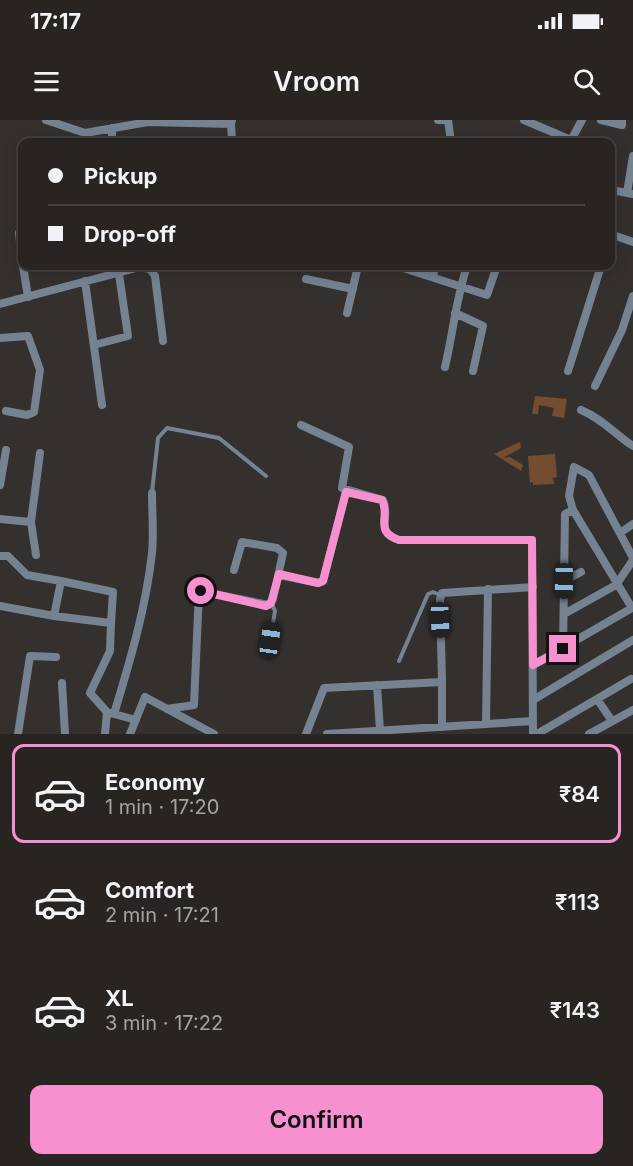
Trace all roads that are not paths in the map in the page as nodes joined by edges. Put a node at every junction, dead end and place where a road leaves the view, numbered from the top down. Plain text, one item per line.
1 (46, 120) edge
2 (438, 120) edge
3 (524, 120) edge
4 (582, 120) edge
5 (601, 120) edge
6 (622, 120) edge
7 (180, 121) edge
8 (231, 122) edge
9 (112, 128) junction
10 (91, 132) junction
11 (90, 138) edge
12 (112, 138) edge
13 (232, 138) edge
14 (450, 138) edge
15 (563, 138) edge
16 (572, 138) edge
17 (633, 156) edge
18 (615, 191) edge
19 (630, 193) edge
20 (615, 236) edge
21 (633, 242) edge
22 (24, 270) edge
23 (131, 270) edge
24 (151, 270) edge
25 (357, 270) edge
26 (413, 270) edge
27 (434, 270) edge
28 (466, 270) edge
29 (496, 270) edge
30 (600, 270) edge
31 (119, 274) junction
32 (433, 277) junction
33 (306, 279) dead end
34 (85, 281) junction
35 (460, 286) junction
36 (353, 289) junction
37 (487, 295) junction
38 (633, 296) edge
39 (28, 297) junction
40 (496, 298) dead end
41 (0, 304) edge
42 (347, 313) dead end
43 (455, 313) junction
44 (631, 313) edge
45 (0, 338) edge
46 (163, 341) dead end
47 (94, 345) junction
48 (445, 367) dead end
49 (568, 370) dead end
50 (473, 371) dead end
51 (595, 386) dead end
52 (102, 405) dead end
53 (581, 410) dead end
54 (6, 411) dead end
55 (301, 425) dead end
56 (633, 446) edge
57 (6, 450) dead end
58 (40, 453) dead end
59 (266, 476) dead end
60 (0, 485) edge
61 (346, 492) junction
62 (152, 493) joint
63 (573, 510) junction
64 (0, 519) edge
65 (31, 522) junction
66 (633, 524) edge
67 (620, 533) junction
68 (36, 555) dead end
69 (0, 556) edge
70 (633, 559) edge
71 (234, 570) dead end
72 (581, 572) dead end
73 (279, 574) junction
74 (61, 581) junction
75 (564, 581) junction
76 (616, 585) junction
77 (533, 587) junction
78 (488, 589) junction
79 (441, 595) junction
80 (271, 603) junction
81 (0, 606) edge
82 (633, 608) edge
83 (564, 614) junction
84 (54, 616) junction
85 (111, 623) junction
86 (270, 640) dead end
87 (633, 640) edge
88 (563, 649) junction
89 (56, 657) dead end
90 (399, 661) dead end
91 (533, 665) junction
92 (632, 679) edge
93 (442, 682) junction
94 (62, 683) dead end
95 (377, 685) junction
96 (597, 699) junction
97 (533, 700) junction
98 (167, 709) junction
99 (633, 710) edge
100 (110, 713) junction
101 (136, 720) junction
102 (612, 721) junction
103 (533, 722) junction
104 (486, 724) junction
105 (442, 727) junction
106 (378, 732) edge
107 (18, 734) edge
108 (65, 734) edge
109 (105, 734) edge
110 (130, 734) edge
111 (214, 734) edge
112 (306, 734) edge
113 (327, 734) edge
114 (337, 734) edge
115 (535, 734) edge
116 (589, 734) edge

1 - 10 street
2 - 14 street
3 - 15 street
4 - 16 street
5 - 6 street
7 - 8 street
7 - 9 street
8 - 13 street
9 - 10 street
9 - 12 street
10 - 11 street
17 - 19 street
18 - 19 street
20 - 21 street
22 - 39 street
23 - 31 street
24 - 46 street
25 - 36 street
26 - 32 street
27 - 32 street
28 - 35 street
29 - 37 street
30 - 49 street
31 - 34 street
31 - 47 street
32 - 35 street
33 - 36 street
34 - 39 street
34 - 47 street
35 - 37 street
35 - 43 street
36 - 42 street
37 - 40 street
38 - 44 street
39 - 41 street
43 - 48 street
43 - 50 street
44 - 51 street
45 - 54 street
47 - 52 street
53 - 56 street
55 - 61 street
57 - 60 street
58 - 65 street
59 - 62 lane
61 - 73 street
61 - 77 street
62 - 100 street
63 - 67 street
63 - 75 street
63 - 76 street
64 - 65 street
65 - 68 street
66 - 67 street
67 - 70 street
69 - 74 street
70 - 76 street
71 - 73 street
72 - 75 street
73 - 80 street
74 - 84 street
74 - 85 street
75 - 83 street
76 - 82 street
76 - 83 street
77 - 78 street
77 - 91 street
78 - 79 street
78 - 104 street
79 - 90 lane
79 - 93 street
80 - 86 lane
80 - 98 street
81 - 84 street
82 - 88 street
83 - 88 street
84 - 85 street
85 - 100 street
87 - 97 street
88 - 91 street
89 - 107 street
91 - 97 street
92 - 96 street
93 - 95 street
93 - 105 street
94 - 108 street
95 - 106 street
95 - 112 street
96 - 102 street
96 - 115 street
97 - 103 street
98 - 101 street
98 - 111 street
99 - 102 street
100 - 101 street
100 - 109 street
101 - 110 street
102 - 116 street
103 - 104 street
103 - 115 street
104 - 105 street
105 - 106 street
106 - 114 street
113 - 114 street

